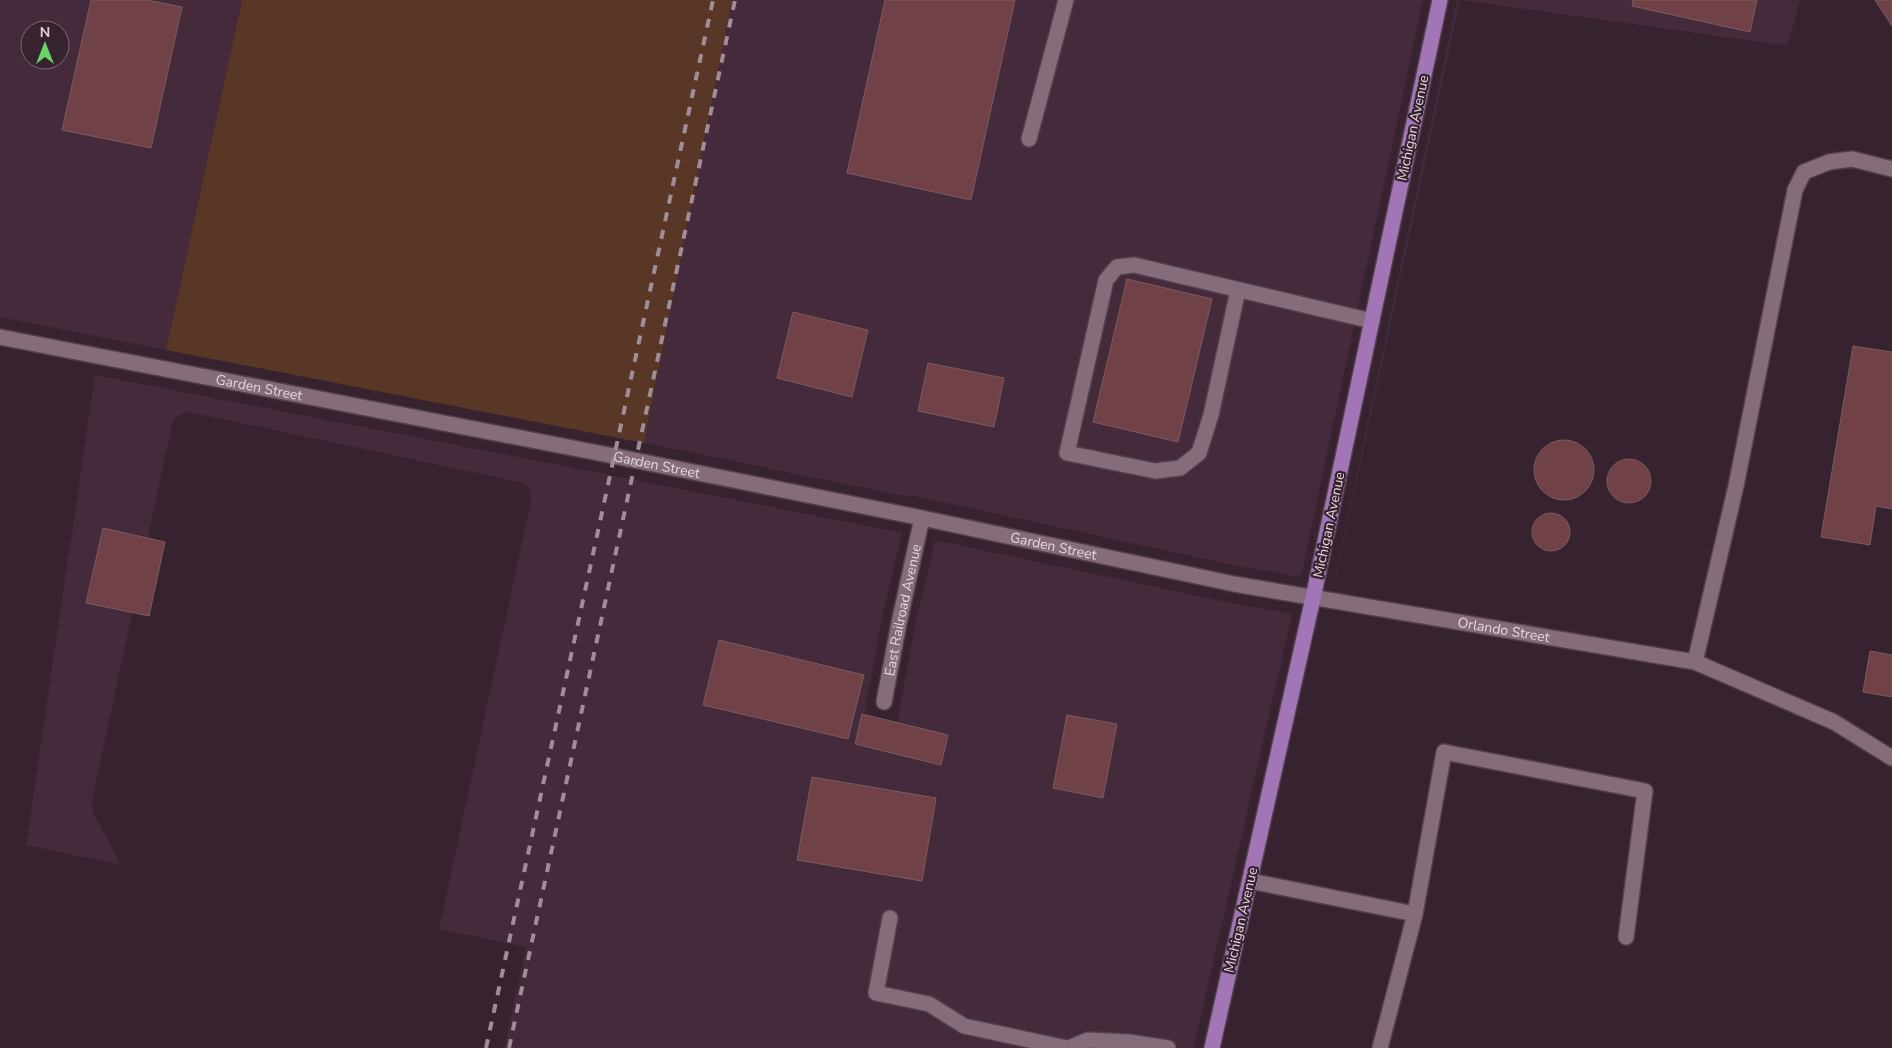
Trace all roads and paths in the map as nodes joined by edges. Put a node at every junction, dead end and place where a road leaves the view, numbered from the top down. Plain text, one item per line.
1 (1066, 0) edge
2 (1440, 0) edge
3 (1029, 139) dead end
4 (1892, 169) edge
5 (1238, 290) junction
6 (1372, 321) junction
7 (0, 337) edge
8 (922, 518) junction
9 (1313, 598) junction
10 (1695, 662) junction
11 (884, 702) dead end
12 (1892, 758) edge
13 (1250, 881) junction
14 (1415, 914) junction
15 (890, 918) dead end
16 (1626, 937) dead end
17 (1068, 1048) edge
18 (1168, 1048) edge
19 (1212, 1048) edge
20 (1380, 1048) edge

1 - 3 street
2 - 6 main road, Michigan Avenue
4 - 10 street
5 - 5 street
5 - 6 street
6 - 9 main road, Michigan Avenue
7 - 8 street, Garden Street
8 - 9 street, Garden Street
8 - 11 street, East Railroad Avenue
9 - 10 street, Orlando Street
9 - 13 main road, Michigan Avenue
10 - 12 street, Orlando Street
13 - 14 street
13 - 19 main road, Michigan Avenue
14 - 16 street
14 - 20 street
15 - 17 street
17 - 18 street

